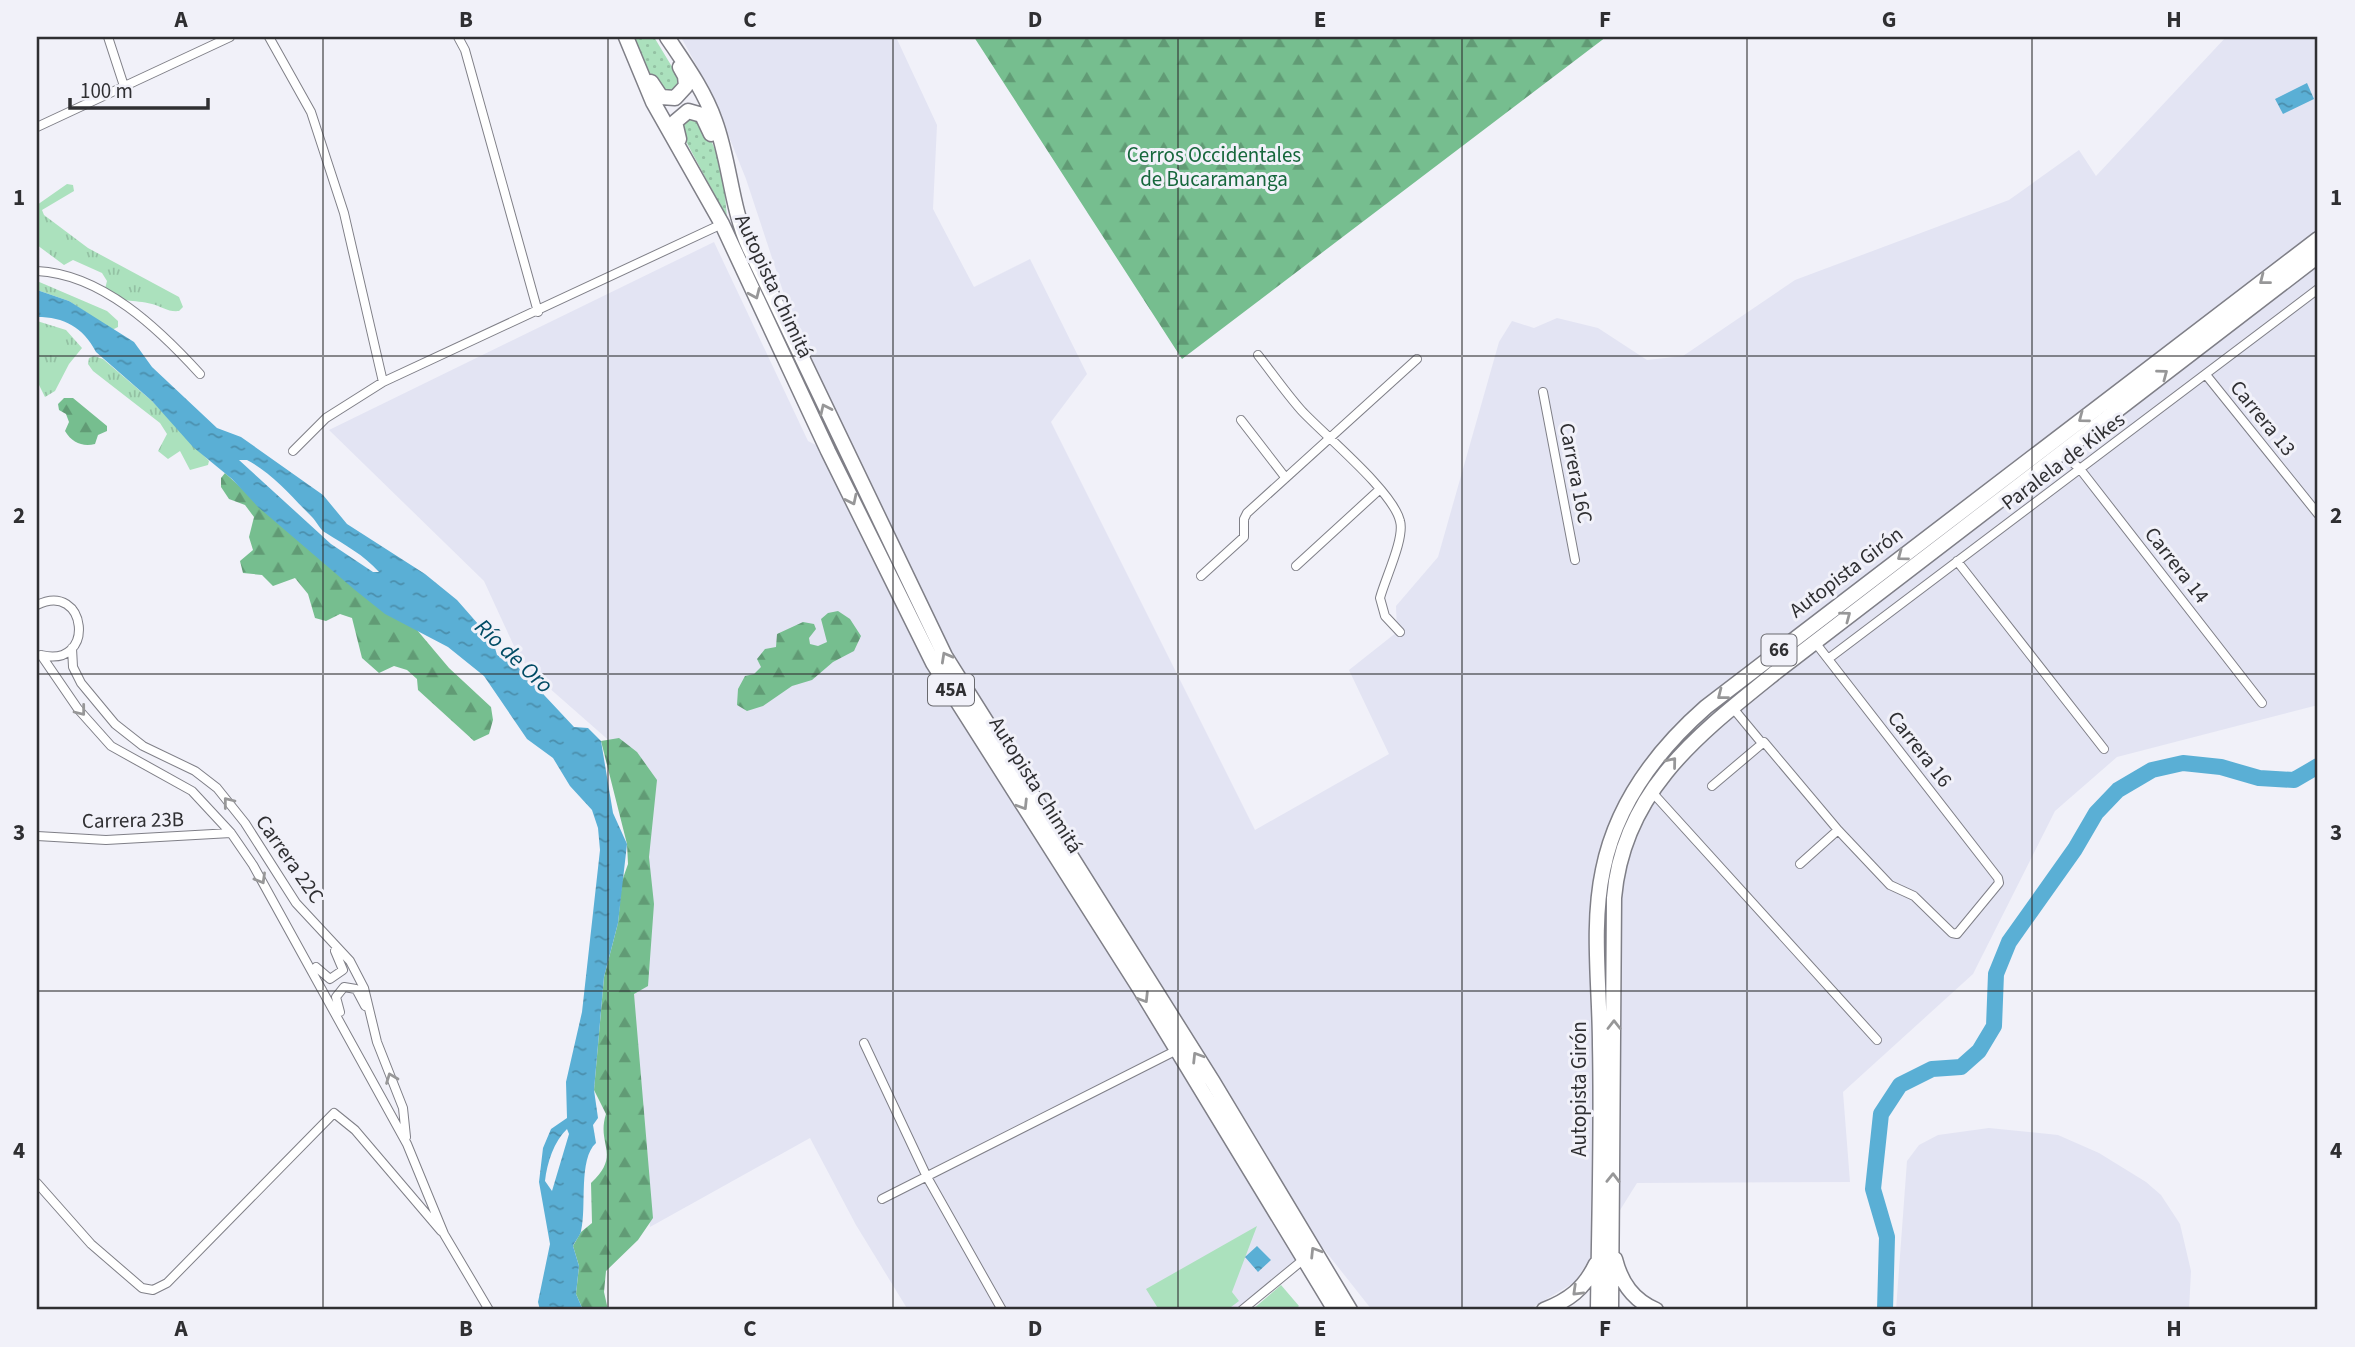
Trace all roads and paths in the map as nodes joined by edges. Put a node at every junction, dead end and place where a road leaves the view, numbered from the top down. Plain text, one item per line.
1 (108, 37) edge
2 (230, 37) edge
3 (269, 37) edge
4 (458, 37) edge
5 (661, 37) edge
6 (667, 37) edge
7 (628, 41) edge
8 (124, 86) junction
9 (37, 127) edge
10 (728, 170) junction
11 (702, 184) junction
12 (722, 224) junction
13 (2318, 239) edge
14 (2318, 256) edge
15 (37, 271) edge
16 (2318, 289) edge
17 (538, 312) junction
18 (1258, 355) dead end
19 (1417, 359) dead end
20 (200, 374) dead end
21 (2207, 376) junction
22 (383, 382) junction
23 (1543, 392) dead end
24 (1241, 420) dead end
25 (1331, 436) junction
26 (293, 451) dead end
27 (2061, 452) junction
28 (2080, 469) junction
29 (1285, 477) junction
30 (1379, 490) junction
31 (2318, 514) edge
32 (1574, 560) dead end
33 (1957, 561) junction
34 (1296, 566) dead end
35 (1201, 576) dead end
36 (37, 594) edge
37 (49, 600) junction
38 (37, 605) edge
39 (1400, 632) dead end
40 (1814, 641) junction
41 (72, 648) junction
42 (39, 654) edge
43 (1828, 659) junction
44 (2262, 703) dead end
45 (1732, 706) junction
46 (1761, 742) junction
47 (2104, 749) dead end
48 (1712, 786) dead end
49 (1651, 791) junction
50 (1838, 830) junction
51 (231, 832) junction
52 (37, 836) edge
53 (1800, 864) dead end
54 (324, 934) junction
55 (303, 951) junction
56 (371, 1018) junction
57 (344, 1026) junction
58 (1877, 1040) dead end
59 (864, 1043) dead end
60 (1177, 1050) junction
61 (407, 1144) junction
62 (927, 1177) junction
63 (37, 1183) edge
64 (883, 1199) dead end
65 (444, 1234) junction
66 (1611, 1246) junction
67 (1304, 1259) junction
68 (1598, 1260) junction
69 (489, 1310) edge
70 (1002, 1310) edge
71 (1242, 1310) edge
72 (1335, 1310) edge
73 (1350, 1310) edge
74 (1544, 1310) edge
75 (1598, 1310) edge
76 (1611, 1310) edge
77 (1656, 1310) edge

1 - 8 street
2 - 8 street
3 - 22 street
4 - 17 street
5 - 7 highway
6 - 10 highway, Autopista Chimitá / 45A
7 - 11 highway, Autopista Chimitá / 45A
8 - 9 street
10 - 11 highway
73 -> 10 highway, Autopista Chimitá / 45A
11 - 12 highway, Autopista Chimitá / 45A
12 - 17 street
12 -> 60 highway, Autopista Chimitá / 45A
13 -> 68 highway, Autopista Girón / 66
27 -> 14 highway, Autopista Girón / 66
15 - 20 street
16 - 21 street, Paralela de Kikes
17 - 22 street
18 - 25 street
19 - 25 street
21 - 28 street, Paralela de Kikes
21 - 31 street, Carrera 13
22 - 26 street
23 - 32 street, Carrera 16C
24 - 29 street
25 - 29 street
25 - 30 street
27 - 28 street, Carrera 14
40 -> 27 highway, Autopista Girón / 66
28 - 33 street, Paralela de Kikes
28 - 44 street, Carrera 14
29 - 35 street
30 - 34 street
30 - 39 street
33 - 43 street, Paralela de Kikes
33 - 47 street
36 - 37 street
37 - 38 street
37 - 41 street
40 - 43 street, Carrera 16
40 - 45 highway, Autopista Girón / 66
41 - 42 street
54 -> 41 street, Carrera 22C
42 -> 51 street, Carrera 22C
43 - 50 street, Carrera 16
45 - 46 street
49 -> 45 highway, Autopista Girón / 66
46 - 48 street
46 - 50 street
49 - 58 street
66 -> 49 highway, Autopista Girón / 66
50 - 53 street
51 - 52 street, Carrera 23B
51 -> 55 street, Carrera 22C
54 - 55 street
54 - 56 street, Carrera 22C
55 - 57 street, Carrera 22C
56 - 57 street
61 -> 56 street, Carrera 22C
57 - 61 street, Carrera 22C
59 - 62 street
60 - 62 street
60 - 67 highway, Autopista Chimitá / 45A
61 - 65 street, Carrera 22C
62 - 64 street
62 - 70 street
63 - 65 street
65 - 69 street, Carrera 22C
66 - 76 highway, Autopista Girón / 66
66 - 77 highway
67 - 71 street
67 - 72 highway, Autopista Chimitá / 45A
68 -> 74 highway
68 - 75 highway, Autopista Girón / 66

